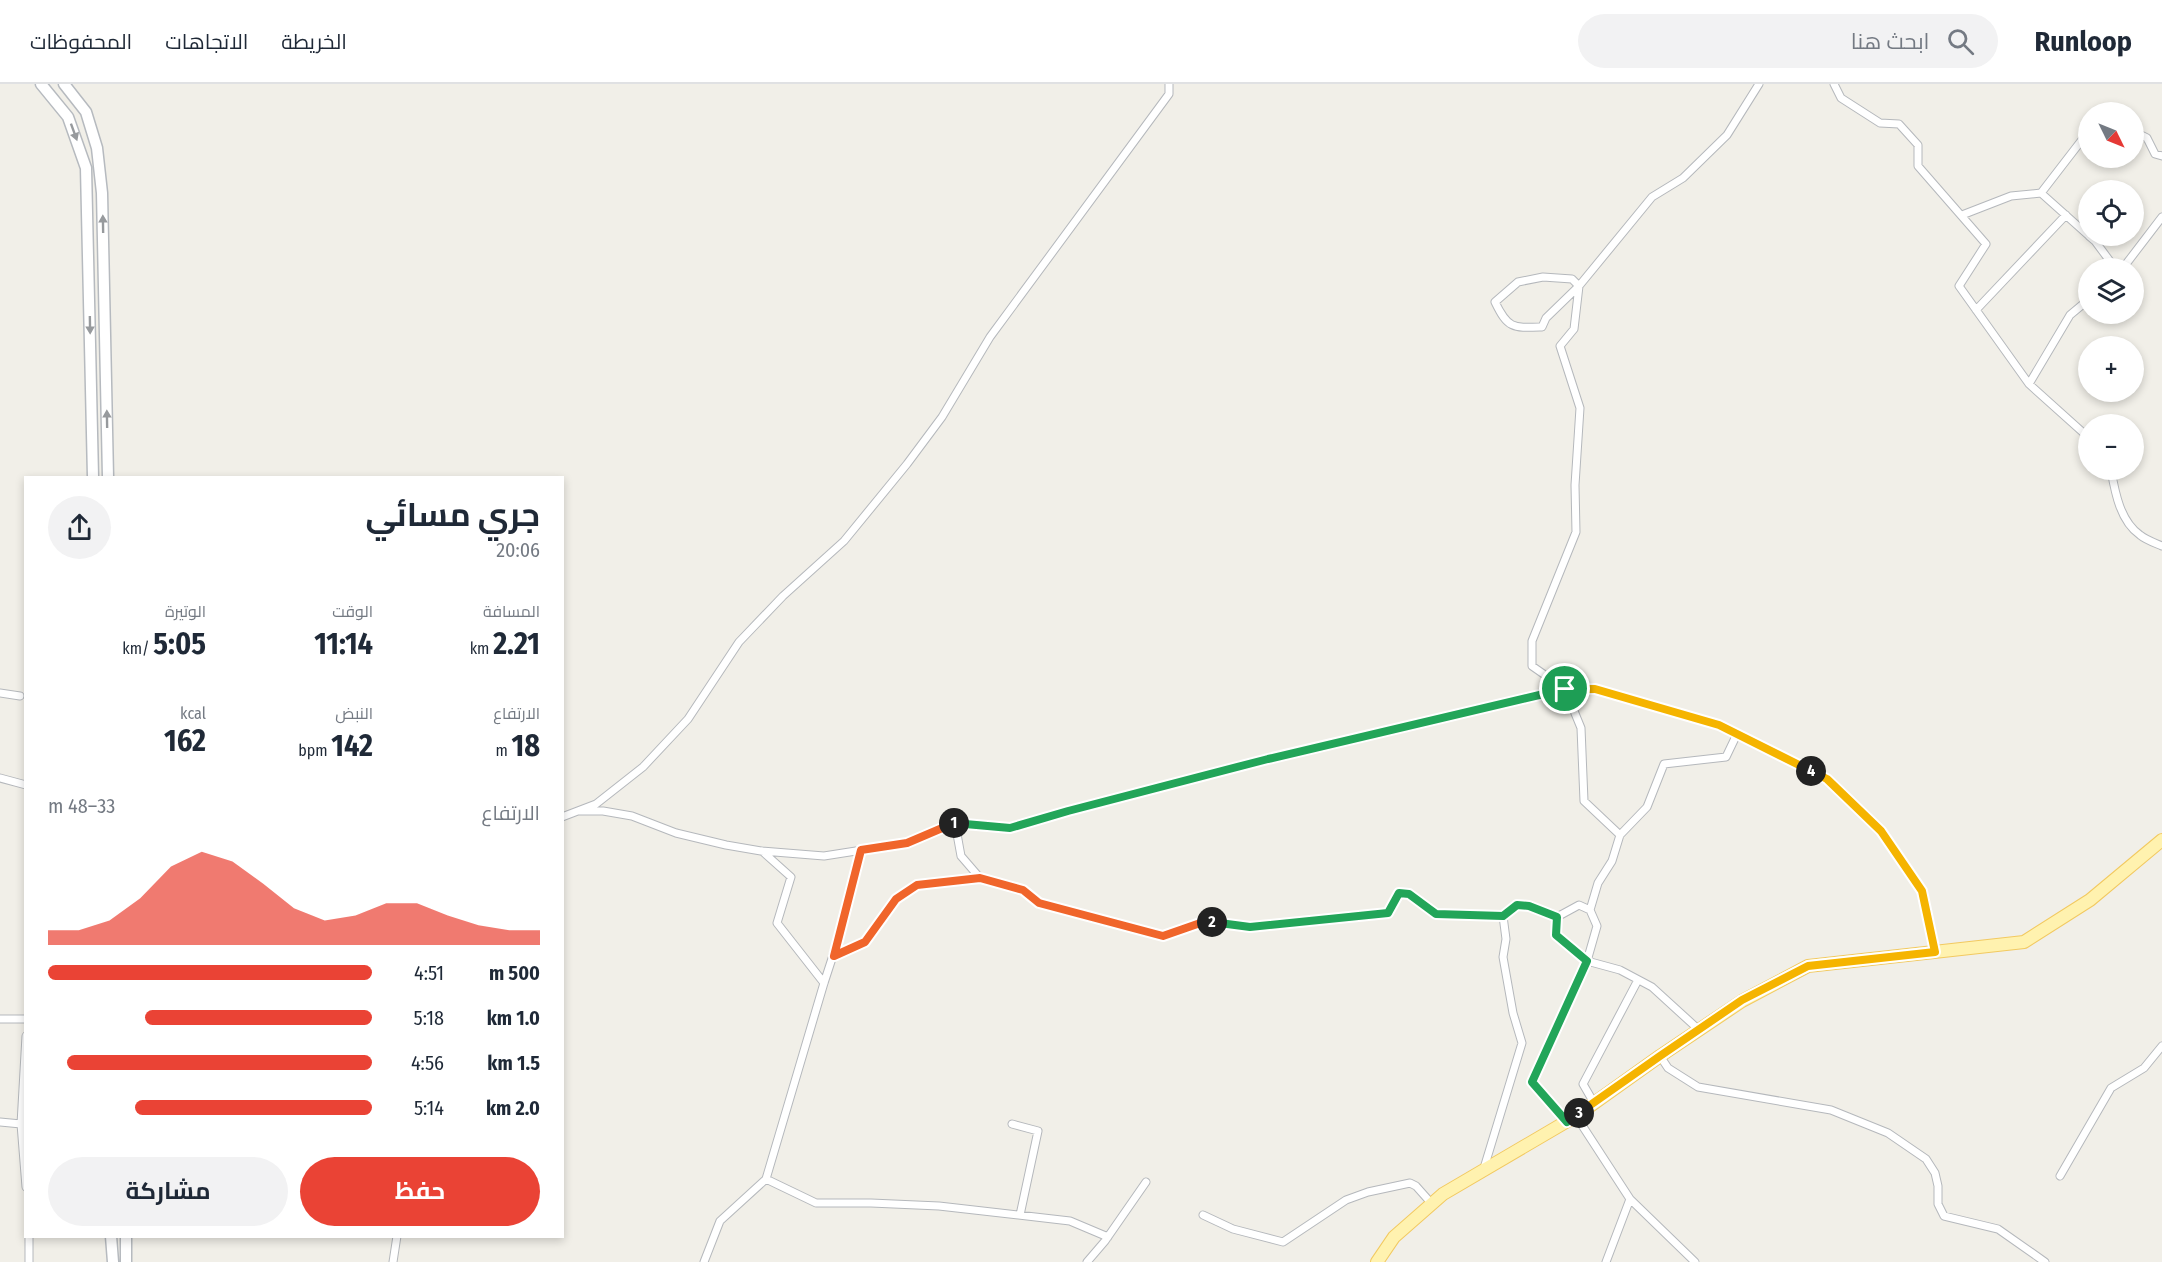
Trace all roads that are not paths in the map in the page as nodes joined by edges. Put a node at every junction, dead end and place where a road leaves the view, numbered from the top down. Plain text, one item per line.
1 (41, 84) edge
2 (64, 84) edge
3 (1169, 84) edge
4 (1759, 84) edge
5 (1834, 84) edge
6 (2144, 136) edge
7 (2078, 145) edge
8 (2162, 156) edge
9 (2041, 193) junction
10 (1962, 215) junction
11 (2066, 215) junction
12 (2162, 217) edge
13 (2078, 225) edge
14 (2098, 246) edge
15 (2107, 258) edge
16 (2131, 258) edge
17 (1579, 286) junction
18 (2078, 308) edge
19 (1976, 310) junction
20 (2029, 384) junction
21 (2078, 427) edge
22 (93, 476) edge
23 (108, 476) edge
24 (2113, 480) edge
25 (2162, 546) edge
26 (1565, 689) junction
27 (0, 693) edge
28 (20, 696) dead end
29 (1737, 734) junction
30 (0, 778) edge
31 (24, 784) edge
32 (578, 811) junction
33 (564, 816) edge
34 (955, 823) junction
35 (1620, 835) junction
36 (2162, 840) edge
37 (861, 850) junction
38 (761, 851) junction
39 (980, 878) junction
40 (1590, 910) junction
41 (1503, 916) junction
42 (1557, 917) junction
43 (1935, 952) junction
44 (834, 956) junction
45 (1587, 961) junction
46 (1638, 980) junction
47 (824, 983) junction
48 (0, 1019) edge
49 (24, 1019) edge
50 (1698, 1029) junction
51 (2162, 1046) edge
52 (1660, 1056) junction
53 (24, 1071) edge
54 (1594, 1103) junction
55 (1571, 1119) junction
56 (0, 1122) edge
57 (21, 1124) junction
58 (1012, 1124) dead end
59 (24, 1162) edge
60 (1484, 1168) junction
61 (2061, 1176) dead end
62 (766, 1179) junction
63 (1146, 1182) dead end
64 (1630, 1199) junction
65 (1432, 1204) junction
66 (1020, 1215) junction
67 (1203, 1215) dead end
68 (1108, 1237) junction
69 (29, 1238) edge
70 (112, 1238) edge
71 (126, 1238) edge
72 (398, 1238) edge
73 (29, 1262) edge
74 (120, 1262) edge
75 (393, 1262) edge
76 (704, 1262) edge
77 (1087, 1262) edge
78 (1377, 1262) edge
79 (1606, 1262) edge
80 (1695, 1262) edge
81 (2044, 1262) edge

1 -> 22 main road
23 -> 2 main road
3 - 32 street
4 - 17 street
5 - 10 street
6 - 8 street
7 - 9 street
9 - 10 street
9 - 11 street
10 - 19 street
11 - 13 street
11 - 19 street
12 - 16 street
14 - 15 street
17 - 17 street
17 - 26 street
18 - 20 street
19 - 20 street
20 - 21 street
24 - 25 street
26 - 29 street
26 - 34 street
26 - 35 street
27 - 28 street
29 - 35 street
29 - 43 street
30 - 31 street
32 - 33 street
32 - 38 street
34 - 37 street
34 - 39 street
35 - 40 street
36 - 43 main road
37 - 38 street
37 - 44 street
38 - 47 street
39 - 41 street
39 - 44 street
40 - 42 street
40 - 45 street
41 - 42 street
41 - 60 street
42 - 45 street
43 - 50 main road
44 - 47 street
45 - 46 street
45 - 55 street
46 - 50 street
46 - 54 street
47 - 62 street
48 - 49 street
50 - 52 main road
51 - 61 street
52 - 54 main road
52 - 81 street
53 - 57 street
54 - 55 main road
55 - 60 main road
55 - 64 street
56 - 57 street
57 - 59 street
58 - 66 street
60 - 65 main road
62 - 66 street
62 - 76 street
63 - 68 street
64 - 79 street
64 - 80 street
65 - 67 street
65 - 78 main road
66 - 68 street
68 - 77 street
69 - 73 street
70 - 74 main road
71 - 74 main road
72 - 75 street

